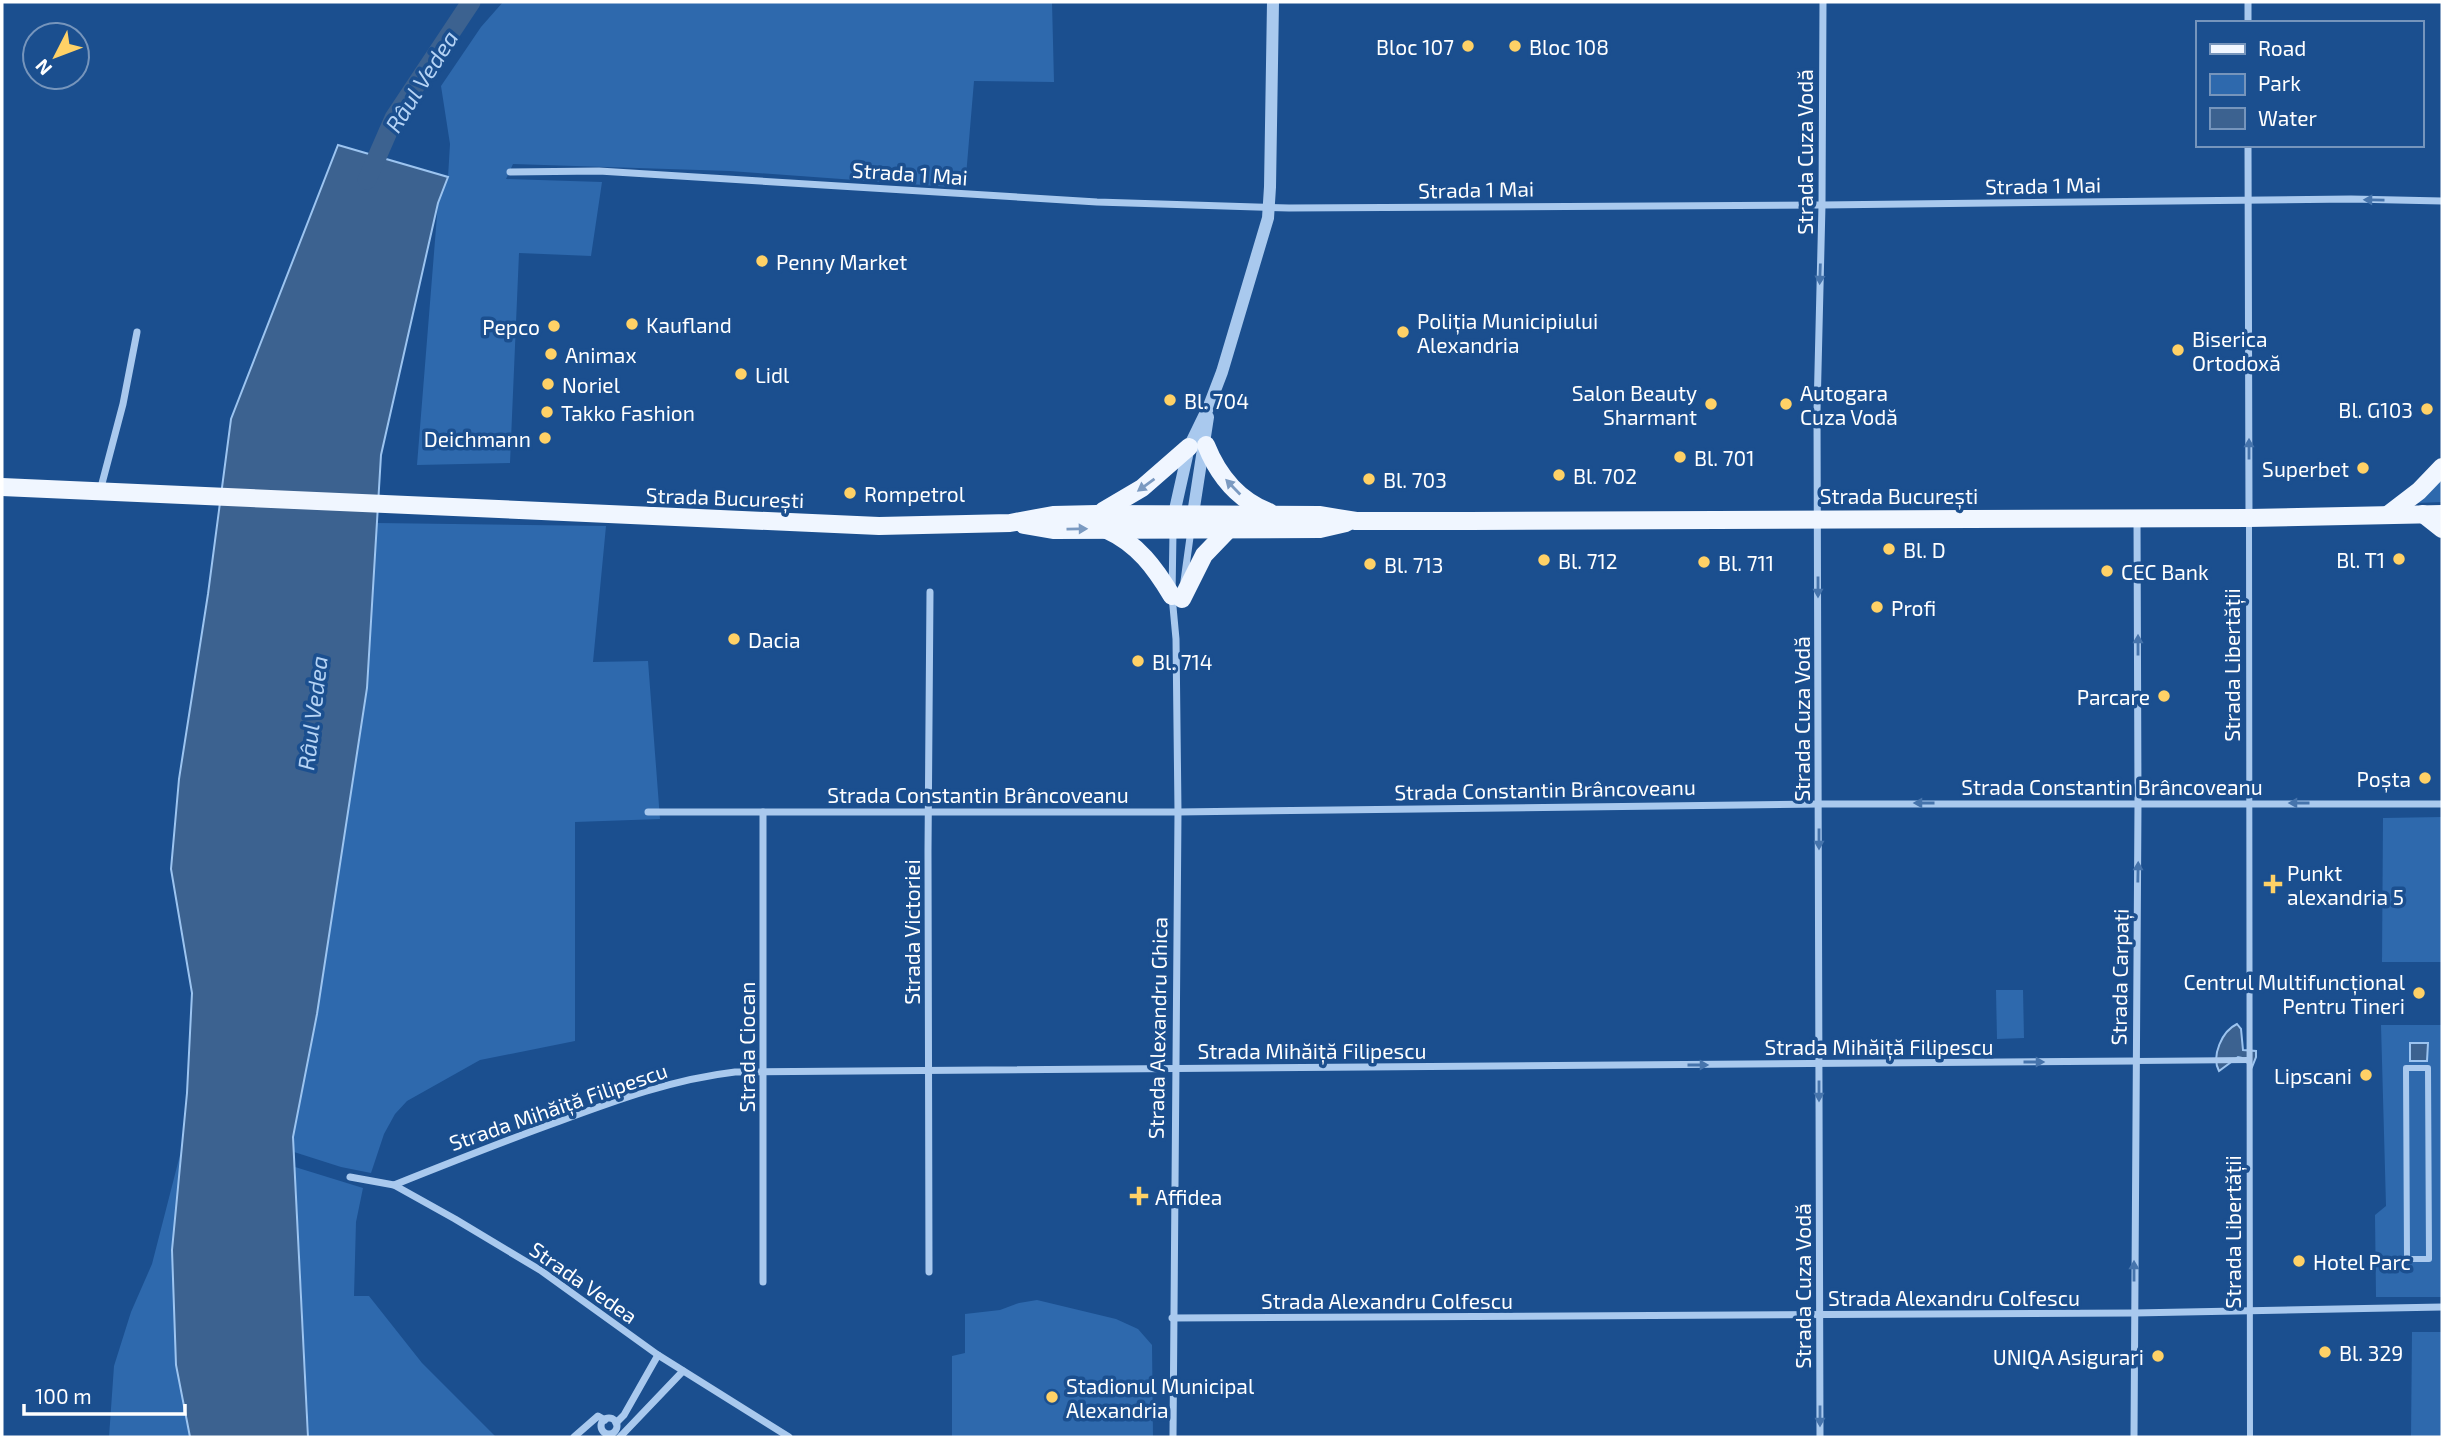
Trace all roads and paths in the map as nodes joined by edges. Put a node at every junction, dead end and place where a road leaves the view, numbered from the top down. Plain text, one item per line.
1 (1273, 2) edge
2 (1823, 2) edge
3 (2248, 2) edge
4 (2248, 21) edge
5 (2248, 147) edge
6 (510, 172) dead end
7 (2442, 201) edge
8 (2248, 202) junction
9 (1822, 205) junction
10 (1269, 208) junction
11 (137, 332) dead end
12 (1197, 446) junction
13 (2442, 467) edge
14 (2, 487) edge
15 (100, 492) junction
16 (1275, 514) junction
17 (2389, 514) junction
18 (2423, 514) junction
19 (2442, 514) edge
20 (1818, 518) junction
21 (2137, 518) junction
22 (2249, 518) junction
23 (1101, 521) junction
24 (1183, 521) junction
25 (1356, 521) junction
26 (1229, 528) junction
27 (2442, 529) edge
28 (930, 592) dead end
29 (1177, 598) junction
30 (2138, 803) junction
31 (2249, 803) junction
32 (1819, 804) junction
33 (2442, 804) edge
34 (648, 812) dead end
35 (763, 812) junction
36 (929, 812) junction
37 (1178, 812) junction
38 (2249, 1060) junction
39 (2135, 1061) junction
40 (1819, 1064) junction
41 (1176, 1069) junction
42 (930, 1070) junction
43 (763, 1071) junction
44 (350, 1177) dead end
45 (394, 1185) junction
46 (2407, 1259) joint
47 (929, 1272) dead end
48 (763, 1282) dead end
49 (2442, 1307) edge
50 (2249, 1311) junction
51 (2134, 1313) junction
52 (1819, 1316) junction
53 (1172, 1318) junction
54 (658, 1355) junction
55 (682, 1371) junction
56 (605, 1420) junction
57 (616, 1423) junction
58 (619, 1435) edge
59 (574, 1437) edge
60 (789, 1437) edge
61 (1172, 1437) edge
62 (1820, 1437) edge
63 (2134, 1437) edge
64 (2249, 1437) edge

1 - 10 street, Strada Alexandru Ghica
2 - 9 street, Strada Cuza Vodă
3 - 4 street
5 - 8 street, Strada Libertății
6 - 10 street, Strada 1 Mai
7 -> 8 street, Strada 1 Mai
8 - 9 street, Strada 1 Mai
22 -> 8 street, Strada Libertății
9 - 10 street, Strada 1 Mai
9 -> 20 street, Strada Cuza Vodă
10 - 12 street, Strada Alexandru Ghica
11 - 15 street
16 -> 12 main road
12 -> 23 main road
12 - 24 street, Strada Alexandru Ghica
12 - 24 street, Strada Alexandru Ghica
13 - 17 main road
14 - 15 main road, Strada București
15 - 23 main road, Strada București
16 - 24 main road, Strada București
16 - 25 main road, Strada București
17 - 18 main road, Strada București
17 - 22 main road, Strada București
18 - 19 main road, Strada București
18 - 27 main road
20 - 21 main road, Strada București
20 - 25 main road, Strada București
20 -> 32 street, Strada Cuza Vodă
21 - 22 main road, Strada București
30 -> 21 street, Strada Carpați
22 - 31 street, Strada Libertății
23 - 24 main road, Strada București
23 - 29 main road
24 - 26 main road, Strada București
24 - 29 street, Strada Alexandru Ghica
24 - 29 street, Strada Alexandru Ghica
25 - 26 main road, Strada București
26 - 29 main road
28 - 36 street, Strada Victoriei
29 - 37 street, Strada Alexandru Ghica
30 - 31 street, Strada Constantin Brâncoveanu
30 -> 32 street, Strada Constantin Brâncoveanu
39 -> 30 street, Strada Carpați
33 -> 31 street, Strada Constantin Brâncoveanu
31 - 38 street, Strada Libertății
32 - 37 street, Strada Constantin Brâncoveanu
32 -> 40 street, Strada Cuza Vodă
34 - 35 street, Strada Constantin Brâncoveanu
35 - 36 street, Strada Constantin Brâncoveanu
35 - 43 street, Strada Ciocan
36 - 37 street, Strada Constantin Brâncoveanu
36 - 42 street, Strada Victoriei
37 - 41 street, Strada Alexandru Ghica
38 - 39 street, Strada Mihăiță Filipescu
38 - 50 street, Strada Libertății
40 -> 39 street, Strada Mihăiță Filipescu
51 -> 39 street, Strada Carpați
41 -> 40 street, Strada Mihăiță Filipescu
40 -> 52 street, Strada Cuza Vodă
41 - 42 street, Strada Mihăiță Filipescu
41 - 53 street, Strada Alexandru Ghica
42 - 43 street, Strada Mihăiță Filipescu
42 - 47 street, Strada Victoriei
43 - 45 street, Strada Mihăiță Filipescu
43 - 48 street, Strada Ciocan
44 - 45 street, Strada Vedea
45 - 54 street, Strada Vedea
46 - 46 street
49 - 50 street, Strada Alexandru Colfescu
50 - 51 street, Strada Alexandru Colfescu
50 - 64 street, Strada Libertății
51 - 52 street, Strada Alexandru Colfescu
51 - 63 street, Strada Carpați
52 - 53 street, Strada Alexandru Colfescu
52 -> 62 street, Strada Cuza Vodă
53 - 61 street, Strada Alexandru Ghica
54 - 55 street, Strada Vedea
54 - 57 street
55 - 58 street
55 - 60 street, Strada Vedea
56 - 57 street
56 - 58 street
56 - 59 street
57 - 58 street

